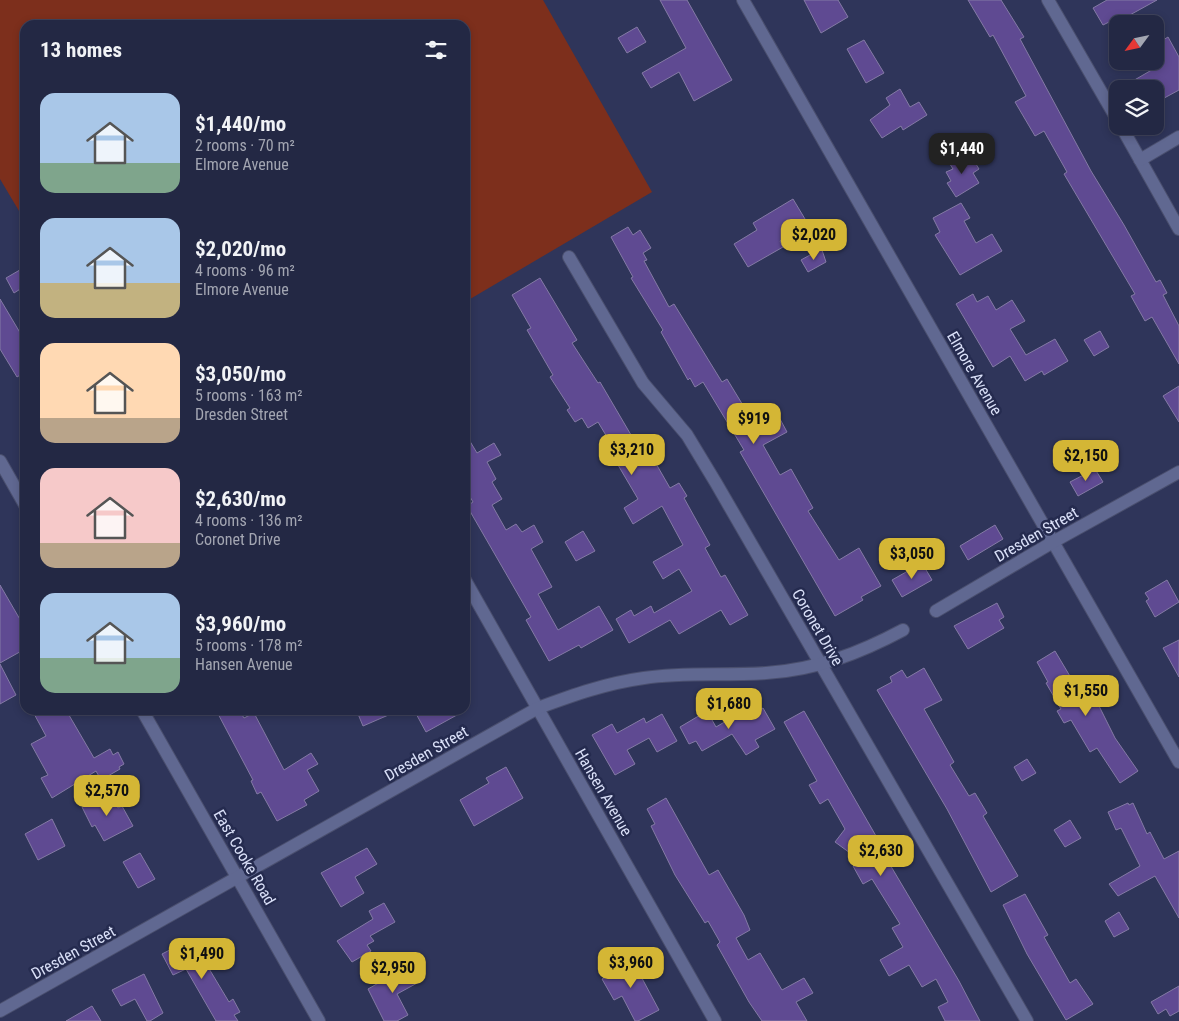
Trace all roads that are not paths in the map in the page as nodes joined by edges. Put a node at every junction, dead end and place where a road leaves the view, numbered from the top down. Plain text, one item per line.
1 (743, 0) edge
2 (1048, 0) edge
3 (1109, 105) edge
4 (1125, 135) edge
5 (1179, 137) edge
6 (1140, 160) junction
7 (1179, 229) edge
8 (570, 257) dead end
9 (0, 461) edge
10 (1179, 472) edge
11 (20, 496) edge
12 (1052, 542) junction
13 (470, 589) edge
14 (936, 611) dead end
15 (903, 630) dead end
16 (822, 664) junction
17 (538, 708) junction
18 (145, 715) edge
19 (1179, 762) edge
20 (238, 878) junction
21 (0, 1011) edge
22 (319, 1021) edge
23 (715, 1021) edge
24 (1026, 1021) edge

1 - 12 street, Elmore Avenue
2 - 3 street
4 - 6 street
5 - 6 street
6 - 7 street
8 - 16 street, Coronet Drive
9 - 11 street
10 - 12 street, Dresden Street
12 - 14 street, Dresden Street
12 - 19 street, Elmore Avenue
13 - 17 street, Hansen Avenue
15 - 16 street, Dresden Street
16 - 17 street, Dresden Street
16 - 24 street, Coronet Drive
17 - 20 street, Dresden Street
17 - 23 street, Hansen Avenue
18 - 20 street, East Cooke Road
20 - 21 street, Dresden Street
20 - 22 street, East Cooke Road

